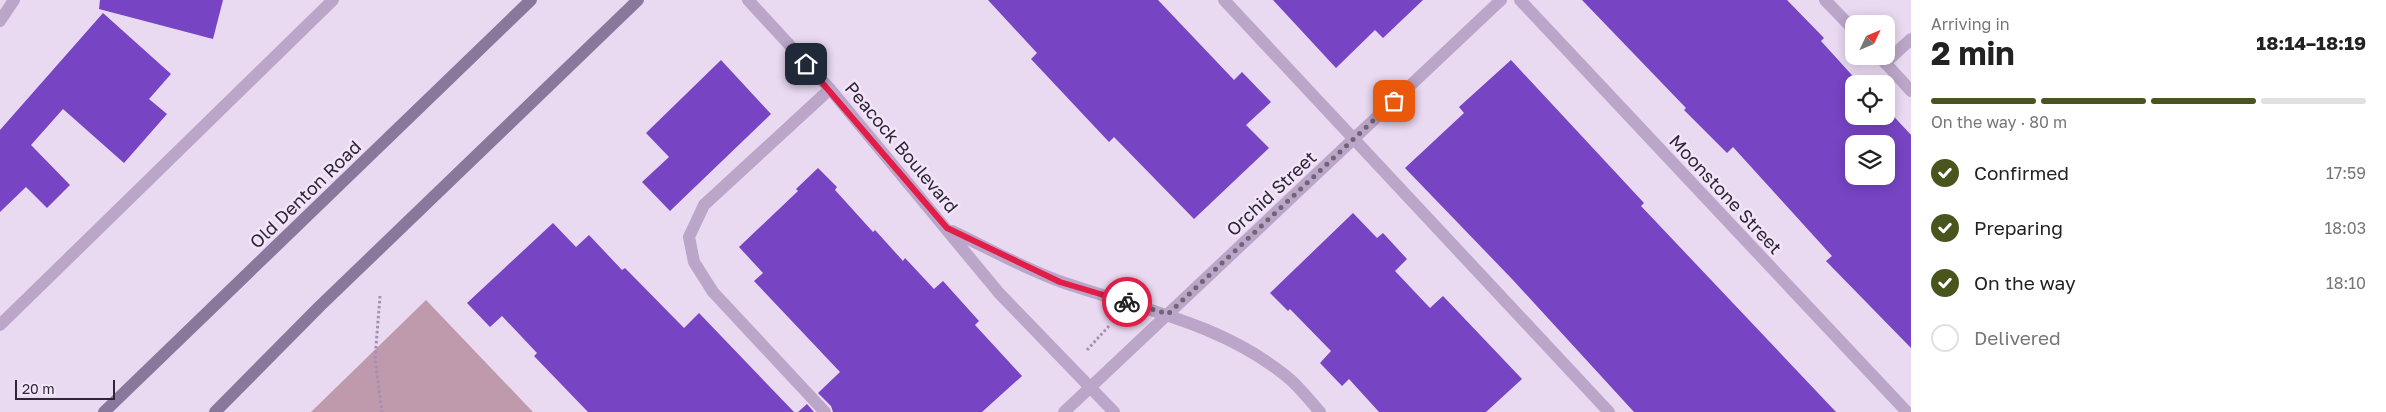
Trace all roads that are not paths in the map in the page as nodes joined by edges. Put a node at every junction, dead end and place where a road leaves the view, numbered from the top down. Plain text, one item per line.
1 (14, 0) edge
2 (333, 0) edge
3 (531, 0) edge
4 (638, 0) edge
5 (748, 0) edge
6 (1224, 0) edge
7 (1501, 0) edge
8 (1520, 0) edge
9 (1825, 0) edge
10 (1845, 21) edge
11 (0, 22) edge
12 (1911, 39) edge
13 (1895, 51) edge
14 (1887, 65) edge
15 (830, 89) junction
16 (1911, 91) edge
17 (1354, 139) junction
18 (947, 228) junction
19 (1168, 314) junction
20 (0, 325) edge
21 (1090, 387) junction
22 (104, 412) edge
23 (216, 412) edge
24 (825, 412) edge
25 (1064, 412) edge
26 (1114, 412) edge
27 (1320, 412) edge
28 (1609, 412) edge
29 (1907, 412) edge

1 - 11 street
2 - 20 street
3 - 22 main road, Old Denton Road
4 - 23 main road
5 - 15 street, Peacock Boulevard
6 - 17 street
7 - 17 street, Orchid Street
8 - 29 street, Moonstone Street
9 - 10 street
12 - 13 street
14 - 16 street
15 - 18 street, Peacock Boulevard
15 - 24 street
17 - 19 street, Orchid Street
17 - 28 street
18 - 19 street, Peacock Boulevard
18 - 21 street, Peacock Boulevard
19 - 21 street, Orchid Street
19 - 27 street, Peacock Boulevard
21 - 25 street, Orchid Street
21 - 26 street, Peacock Boulevard

